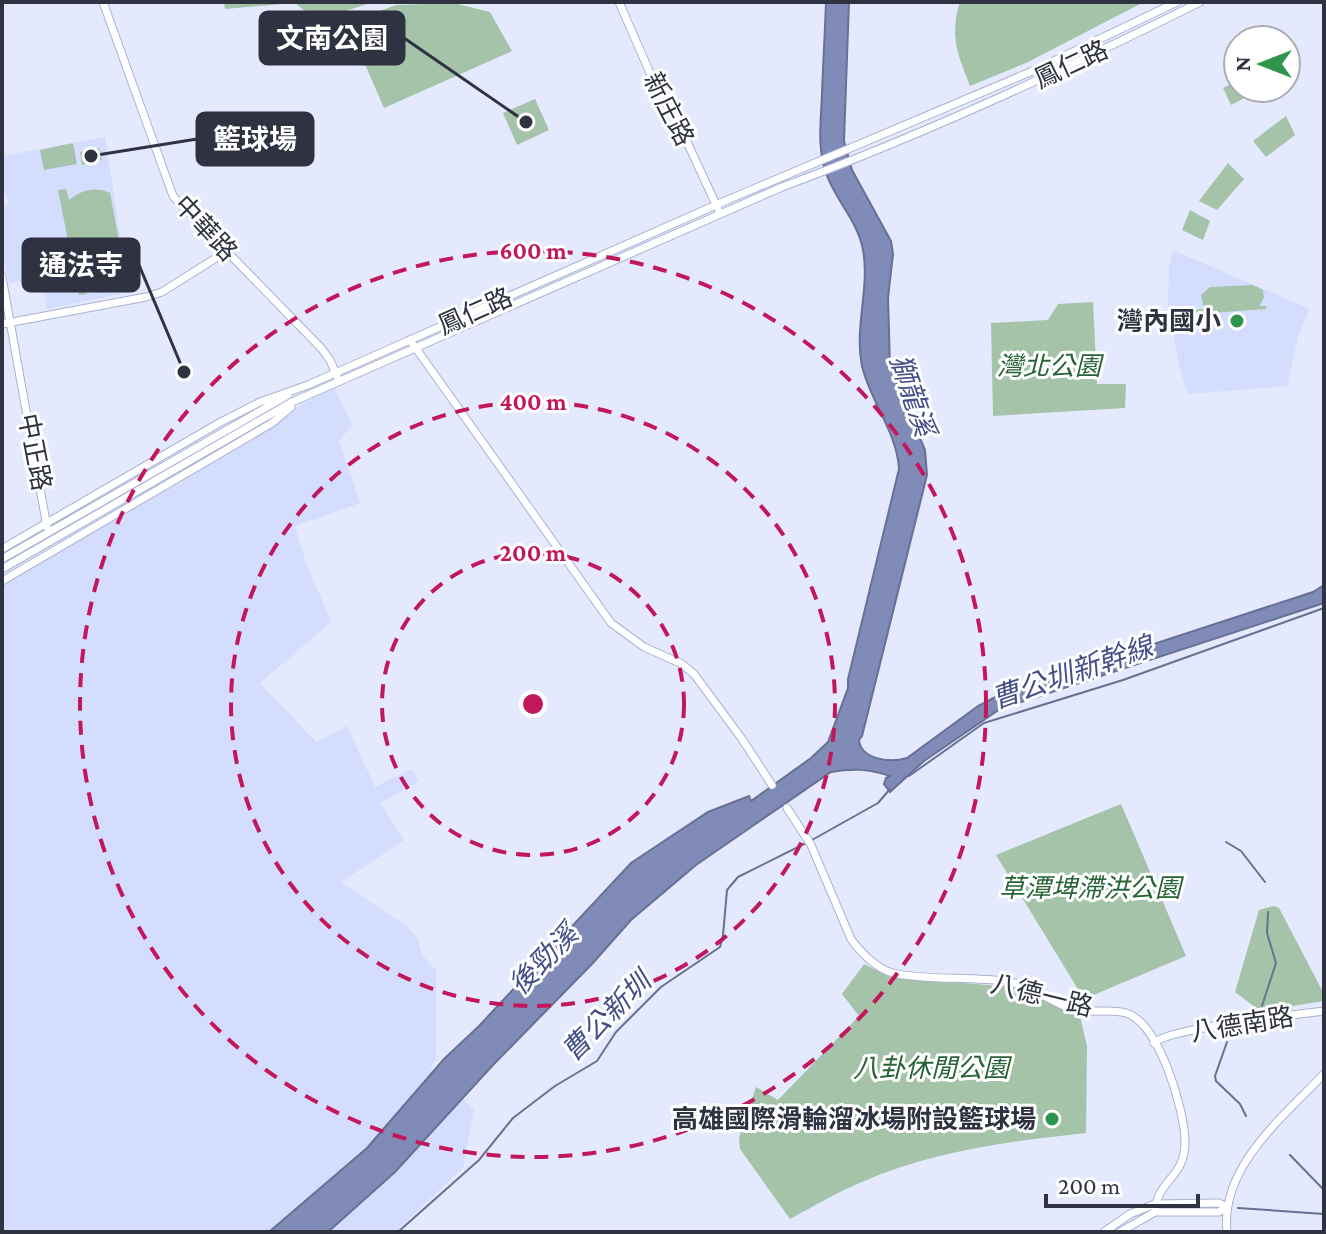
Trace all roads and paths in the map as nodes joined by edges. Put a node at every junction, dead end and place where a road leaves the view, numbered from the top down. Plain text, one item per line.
1 (103, 2) edge
2 (619, 2) edge
3 (1177, 2) edge
4 (1200, 2) edge
5 (716, 205) junction
6 (721, 214) junction
7 (227, 251) junction
8 (2, 277) edge
9 (11, 322) junction
10 (2, 324) edge
11 (413, 343) junction
12 (335, 373) junction
13 (339, 381) junction
14 (241, 427) junction
15 (47, 524) junction
16 (48, 534) junction
17 (2, 549) edge
18 (2, 559) edge
19 (2, 569) edge
20 (2, 581) edge
21 (772, 785) dead end
22 (787, 808) dead end
23 (1324, 1011) edge
24 (1157, 1040) junction
25 (1324, 1074) edge
26 (1226, 1207) junction
27 (1155, 1208) junction
28 (1132, 1218) junction
29 (1104, 1232) edge
30 (1120, 1232) edge
31 (1139, 1232) edge
32 (1227, 1232) edge

1 - 7 main road, 中華路
2 - 5 main road, 新庄路
3 - 5 main road, 鳳仁路
4 - 6 main road, 鳳仁路
5 - 6 main road, 新庄路
5 - 11 main road, 鳳仁路
6 - 11 main road, 鳳仁路
7 - 9 main road
7 - 12 main road, 中華路
8 - 9 main road, 中正路
9 - 10 main road
9 - 15 main road, 中正路
11 - 12 main road, 鳳仁路
11 - 13 main road, 鳳仁路
11 - 21 main road
12 - 13 main road, 中華路
12 - 14 main road, 鳳仁路
13 - 14 main road, 鳳仁路
14 - 15 main road, 鳳仁路
14 - 16 main road, 鳳仁路
14 - 19 main road, 鳳仁路
14 - 20 main road, 鳳仁路
15 - 16 main road, 中正路
15 - 17 main road, 鳳仁路
16 - 18 main road, 鳳仁路
22 - 24 main road, 八德一路
23 - 24 main road, 八德南路
24 - 27 main road, 八德一路
25 - 26 main road
26 - 27 main road
26 - 32 main road
27 - 28 main road
28 - 29 main road
28 - 30 main road
28 - 31 main road

